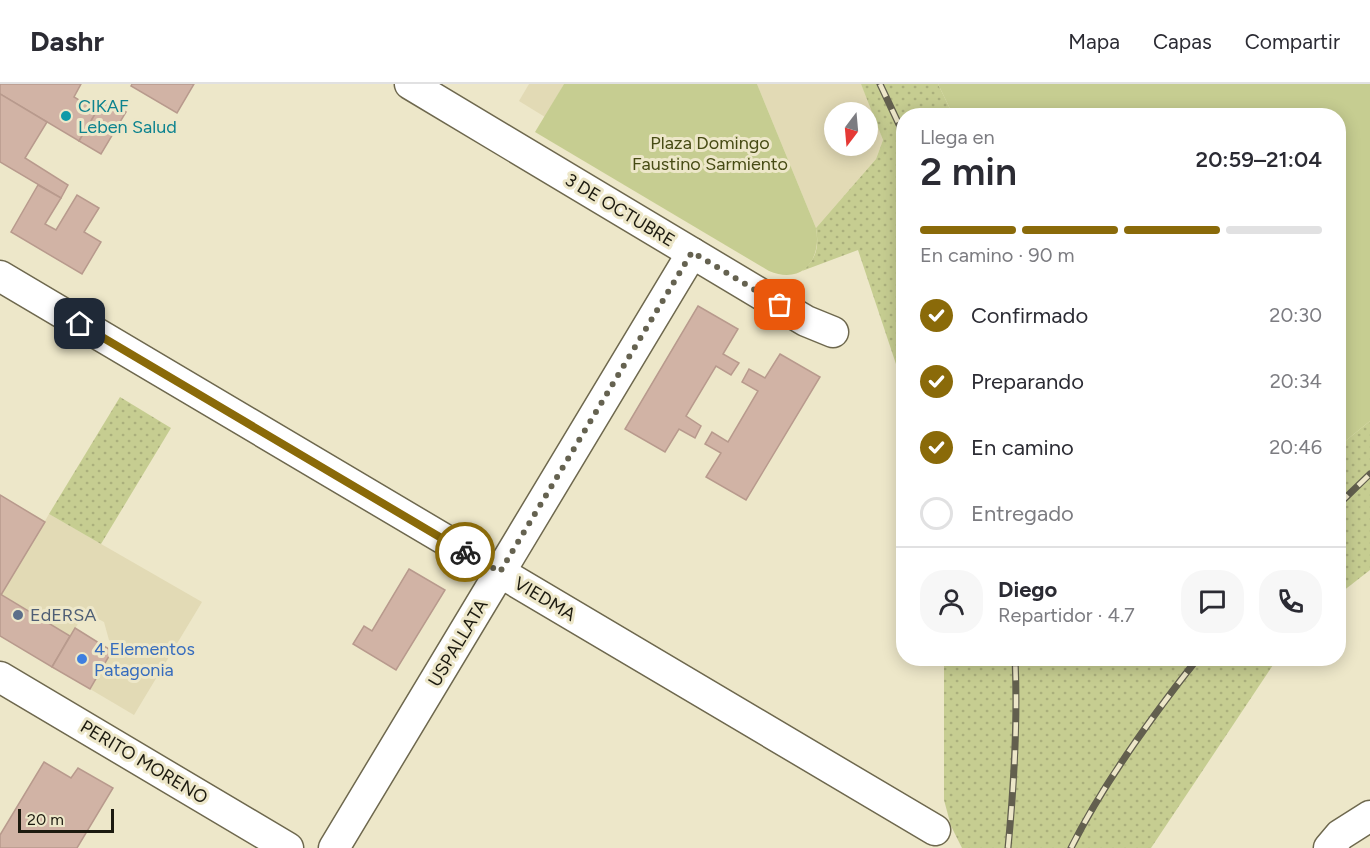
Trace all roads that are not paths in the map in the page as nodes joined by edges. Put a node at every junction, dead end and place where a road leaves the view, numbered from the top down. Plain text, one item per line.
1 (410, 84) edge
2 (692, 252) junction
3 (0, 276) edge
4 (832, 332) dead end
5 (500, 572) junction
6 (0, 677) edge
7 (1370, 816) edge
8 (935, 830) dead end
9 (288, 848) edge
10 (334, 848) edge
11 (1329, 848) edge

1 - 2 street, 3 DE OCTUBRE
2 - 4 street, 3 DE OCTUBRE
2 - 5 street, USPALLATA
3 - 5 street, VIEDMA
5 - 8 street, VIEDMA
5 - 10 street, USPALLATA
6 - 9 street, PERITO MORENO
7 - 11 street

